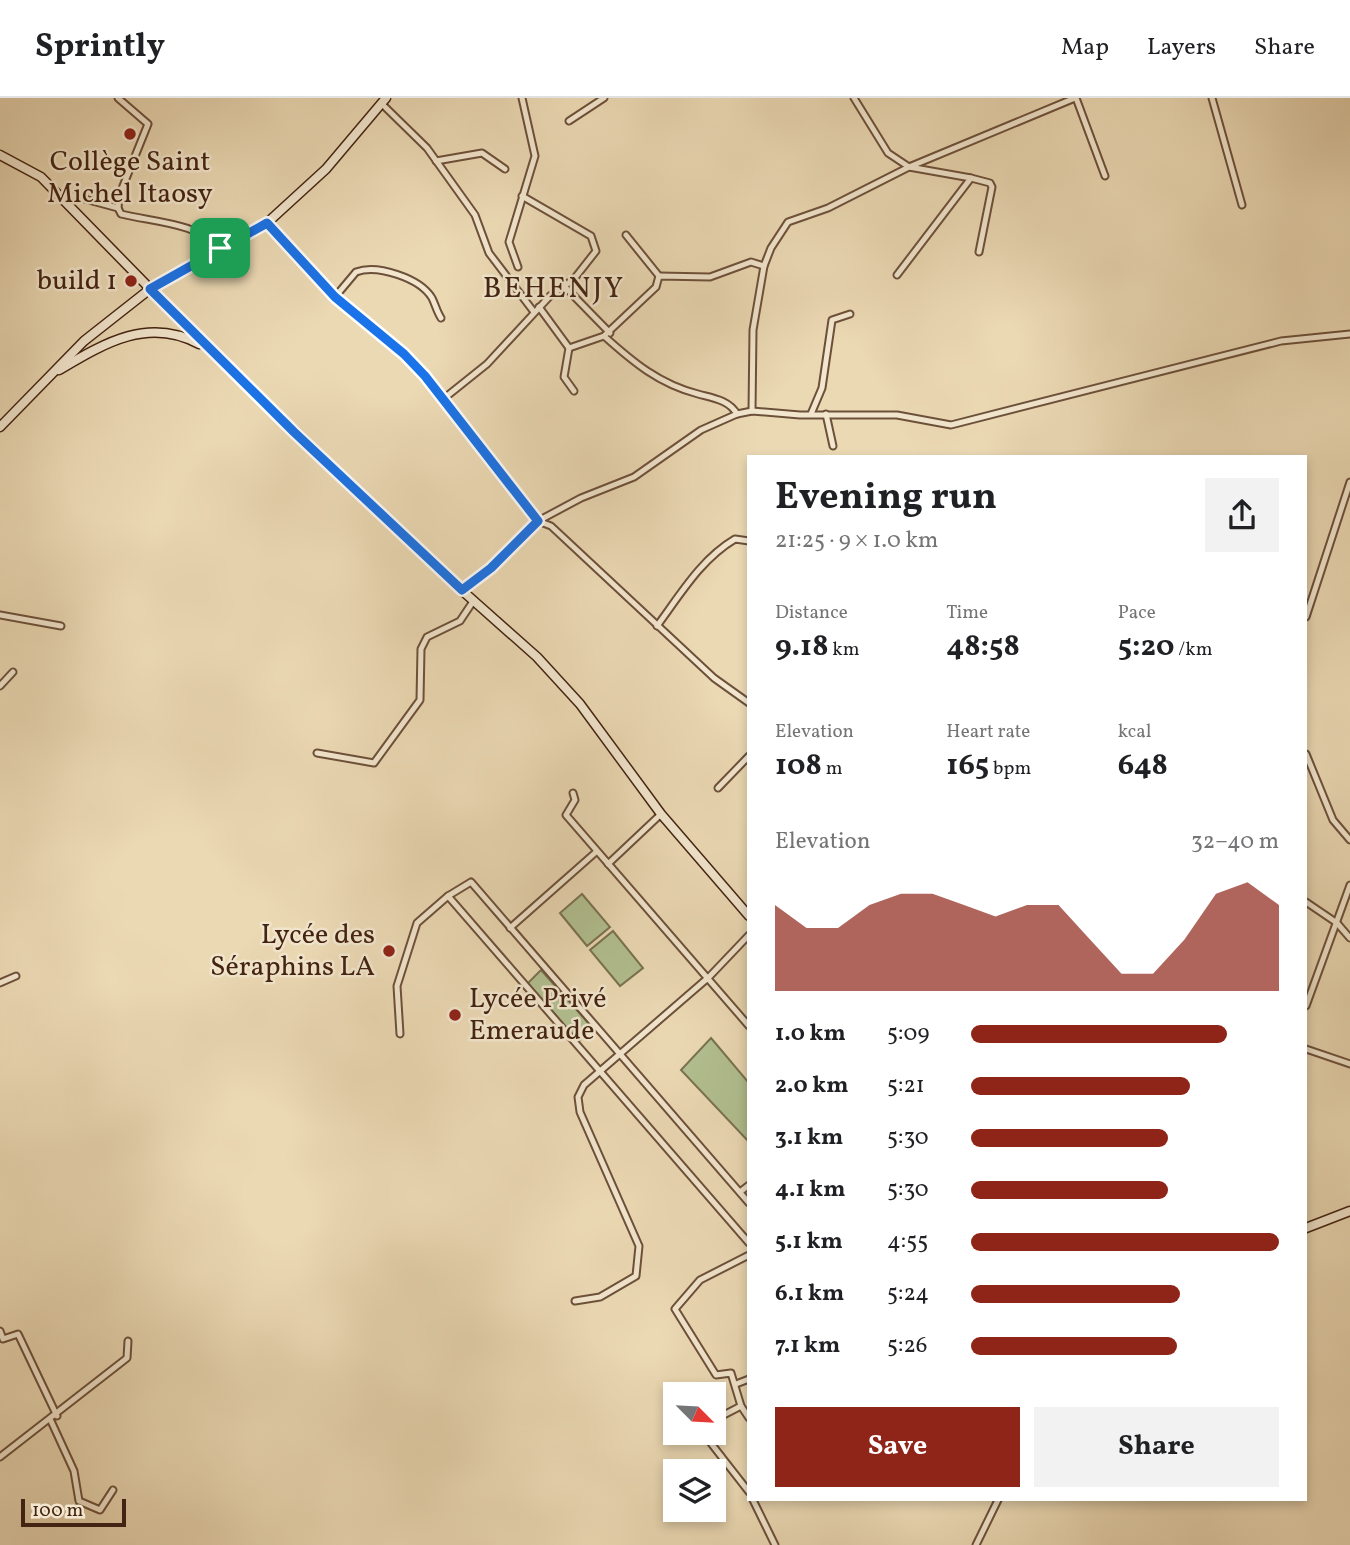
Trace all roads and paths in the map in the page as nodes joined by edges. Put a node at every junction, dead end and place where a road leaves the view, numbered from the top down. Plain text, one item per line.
1 (118, 98) edge
2 (522, 98) edge
3 (604, 98) edge
4 (853, 98) edge
5 (1075, 98) edge
6 (1212, 98) edge
7 (384, 100) edge
8 (569, 121) dead end
9 (0, 155) edge
10 (436, 161) junction
11 (909, 167) junction
12 (505, 169) dead end
13 (1105, 176) dead end
14 (971, 178) junction
15 (522, 197) junction
16 (64, 199) junction
17 (1242, 205) dead end
18 (118, 208) junction
19 (267, 223) junction
20 (626, 235) dead end
21 (220, 248) junction
22 (979, 252) dead end
23 (764, 266) junction
24 (518, 267) dead end
25 (897, 275) dead end
26 (659, 276) junction
27 (565, 287) junction
28 (150, 289) junction
29 (335, 297) junction
30 (536, 310) junction
31 (850, 314) dead end
32 (441, 318) dead end
33 (607, 334) junction
34 (1350, 334) edge
35 (208, 348) junction
36 (569, 348) junction
37 (53, 373) junction
38 (574, 391) dead end
39 (442, 400) junction
40 (752, 411) junction
41 (737, 414) junction
42 (811, 414) junction
43 (826, 414) junction
44 (0, 426) edge
45 (833, 446) dead end
46 (1350, 482) edge
47 (538, 521) junction
48 (747, 541) edge
49 (462, 590) junction
50 (474, 600) junction
51 (1307, 608) edge
52 (0, 615) edge
53 (61, 626) dead end
54 (657, 626) junction
55 (13, 672) dead end
56 (0, 686) edge
57 (747, 702) edge
58 (317, 752) dead end
59 (1307, 756) edge
60 (747, 758) edge
61 (718, 788) dead end
62 (573, 793) dead end
63 (661, 814) junction
64 (1350, 840) edge
65 (596, 852) junction
66 (608, 864) junction
67 (1350, 885) edge
68 (448, 896) junction
69 (1307, 903) edge
70 (747, 914) edge
71 (1337, 923) junction
72 (510, 928) junction
73 (747, 937) edge
74 (1350, 938) edge
75 (16, 976) dead end
76 (709, 976) junction
77 (0, 983) edge
78 (1307, 1003) edge
79 (747, 1024) edge
80 (400, 1034) dead end
81 (1307, 1049) edge
82 (618, 1056) junction
83 (1350, 1064) edge
84 (600, 1074) junction
85 (747, 1187) edge
86 (740, 1192) junction
87 (747, 1201) edge
88 (1350, 1211) edge
89 (1307, 1228) edge
90 (747, 1241) edge
91 (747, 1256) edge
92 (575, 1301) dead end
93 (0, 1331) edge
94 (128, 1341) dead end
95 (747, 1380) edge
96 (736, 1384) junction
97 (741, 1406) junction
98 (726, 1414) edge
99 (747, 1415) edge
100 (57, 1416) junction
101 (51, 1421) junction
102 (713, 1446) edge
103 (0, 1457) edge
104 (747, 1489) edge
105 (113, 1490) dead end
106 (753, 1501) edge
107 (998, 1501) edge
108 (775, 1545) edge
109 (976, 1545) edge

1 - 18 street
2 - 15 street
3 - 8 street
4 - 11 street
5 - 11 street
5 - 13 street
6 - 17 street
7 - 10 street
7 - 19 street
9 - 16 street
10 - 12 street
10 - 30 street
11 - 14 street
11 - 23 street
14 - 22 street
14 - 25 street
15 - 24 street
15 - 27 street
16 - 18 street
16 - 28 street
18 - 21 street
19 - 21 street
19 - 29 street
20 - 26 street
21 - 28 street
23 - 26 street
23 - 40 street
26 - 33 street
27 - 30 street
27 - 33 street
28 - 35 street
28 - 37 street
29 - 32 street
29 - 39 street
30 - 36 street
30 - 39 street
31 - 42 street
33 - 36 street
33 - 41 street
34 - 43 street
35 - 37 street
35 - 49 street
36 - 38 street
37 - 44 street
39 - 47 street
40 - 41 street
40 - 42 street
41 - 47 street
42 - 43 street
43 - 45 street
46 - 51 street
47 - 49 street
47 - 54 street
48 - 54 street
49 - 50 street
50 - 58 street
50 - 63 street
52 - 53 street
54 - 57 street
55 - 56 street
59 - 64 street
60 - 61 street
62 - 65 street
63 - 66 street
63 - 70 street
65 - 66 street
65 - 72 street
66 - 76 street
67 - 71 street
68 - 72 street
68 - 80 street
68 - 84 street
69 - 71 street
71 - 74 street
71 - 78 street
72 - 82 street
73 - 76 street
75 - 77 street
76 - 79 street
76 - 82 street
81 - 83 street
82 - 84 street
82 - 86 street
84 - 90 street
84 - 92 street
85 - 86 street
86 - 87 street
88 - 89 street
91 - 96 street
93 - 100 street
94 - 100 street
95 - 96 street
96 - 97 street
97 - 98 street
97 - 99 street
100 - 101 street
101 - 103 street
101 - 105 street
102 - 104 street
106 - 108 street
107 - 109 street

